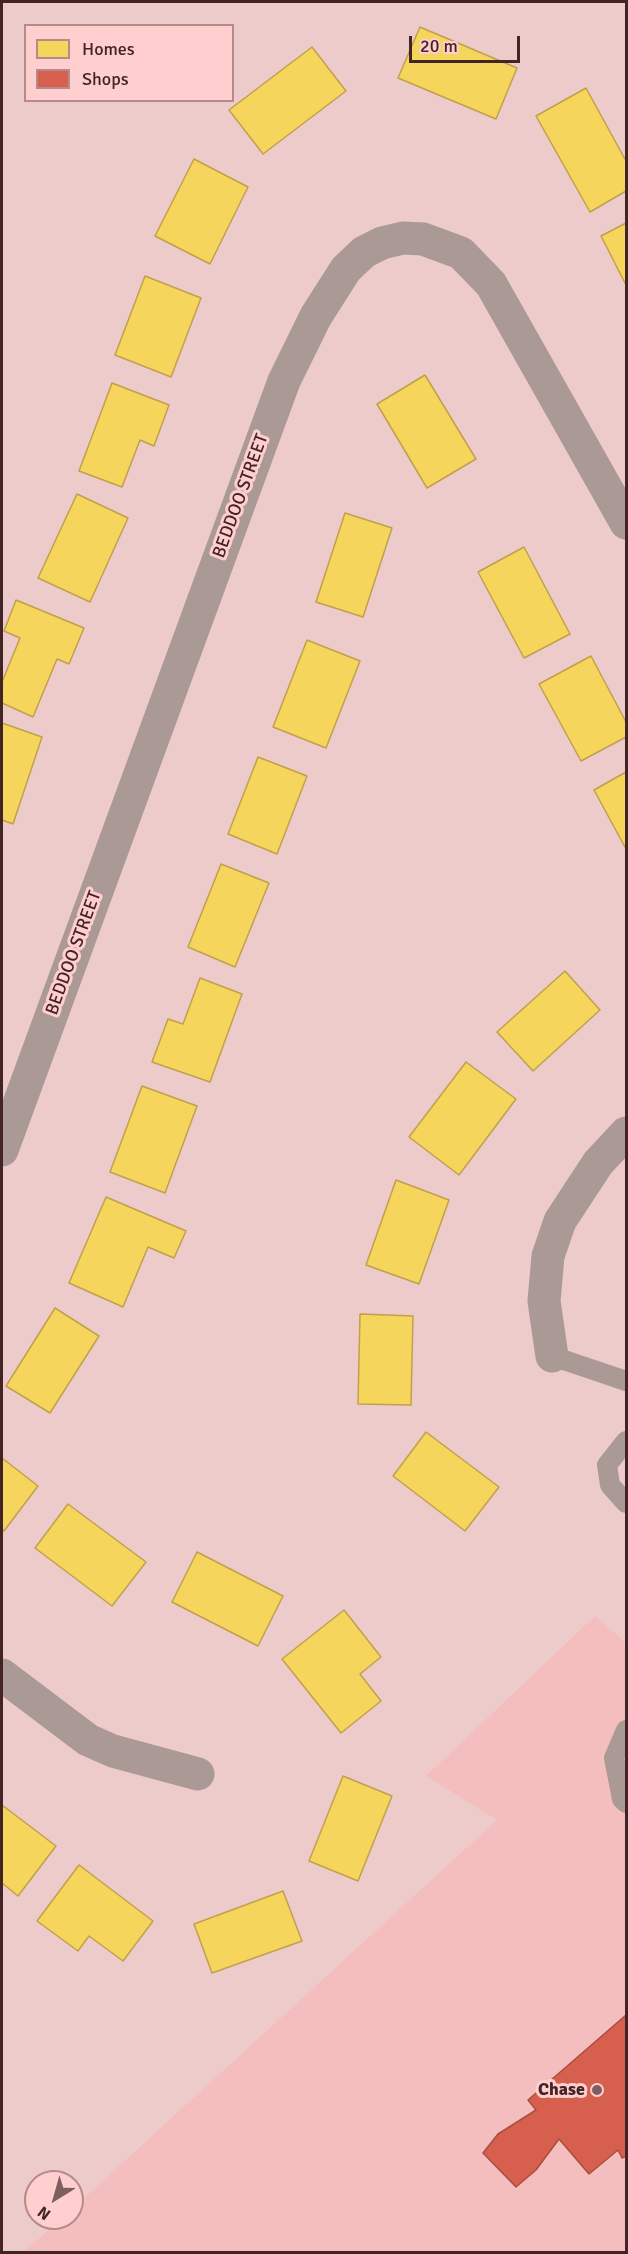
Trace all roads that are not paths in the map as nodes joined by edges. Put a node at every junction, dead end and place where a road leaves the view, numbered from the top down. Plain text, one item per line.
1 (627, 523) edge
2 (627, 1133) edge
3 (2, 1150) edge
4 (552, 1356) joint
5 (627, 1381) edge
6 (627, 1441) edge
7 (627, 1503) edge
8 (2, 1675) edge
9 (627, 1730) edge
10 (198, 1774) dead end
11 (627, 1803) edge

1 - 3 street, BEDDOO STREET
2 - 4 street
4 - 5 lane
6 - 7 lane
8 - 10 street
9 - 11 lane

